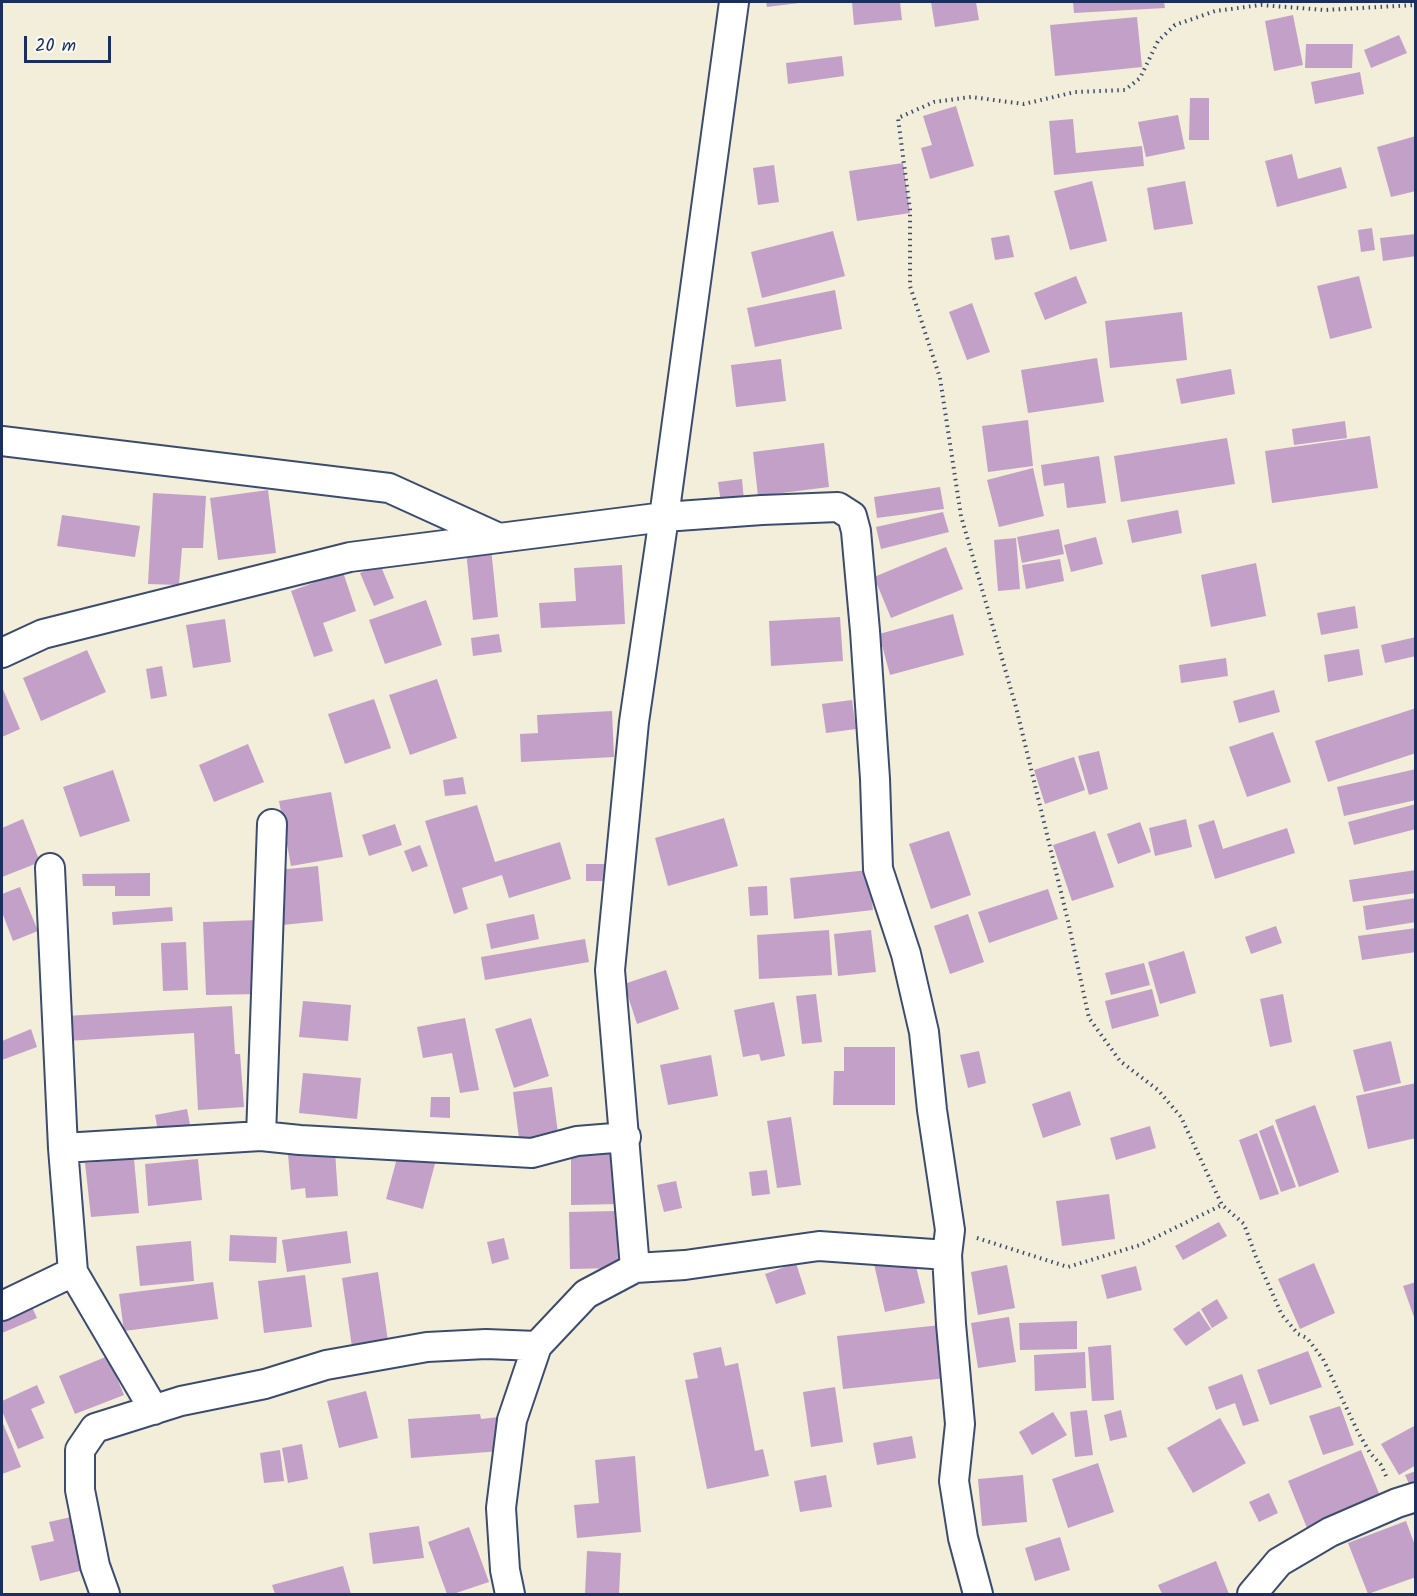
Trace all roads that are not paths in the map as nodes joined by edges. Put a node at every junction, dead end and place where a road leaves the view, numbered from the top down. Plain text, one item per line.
1 (734, 2) edge
2 (2, 441) edge
3 (664, 517) junction
4 (500, 538) junction
5 (2, 653) edge
6 (272, 824) dead end
7 (50, 868) dead end
8 (261, 1136) junction
9 (626, 1137) junction
10 (63, 1148) junction
11 (949, 1242) junction
12 (635, 1268) junction
13 (73, 1272) junction
14 (2, 1305) edge
15 (537, 1346) junction
16 (154, 1410) junction
17 (1406, 1500) edge
18 (105, 1594) edge
19 (510, 1594) edge
20 (978, 1594) edge
21 (1252, 1594) edge

1 - 3 street
2 - 4 street
3 - 4 street
3 - 9 street
3 - 11 street
4 - 5 street
6 - 8 street
7 - 10 street
8 - 9 street
8 - 10 street
9 - 12 street
10 - 13 street
11 - 12 street
11 - 20 street
12 - 15 street
13 - 14 street
13 - 16 street
15 - 16 street
15 - 19 street
16 - 18 street
17 - 21 street

